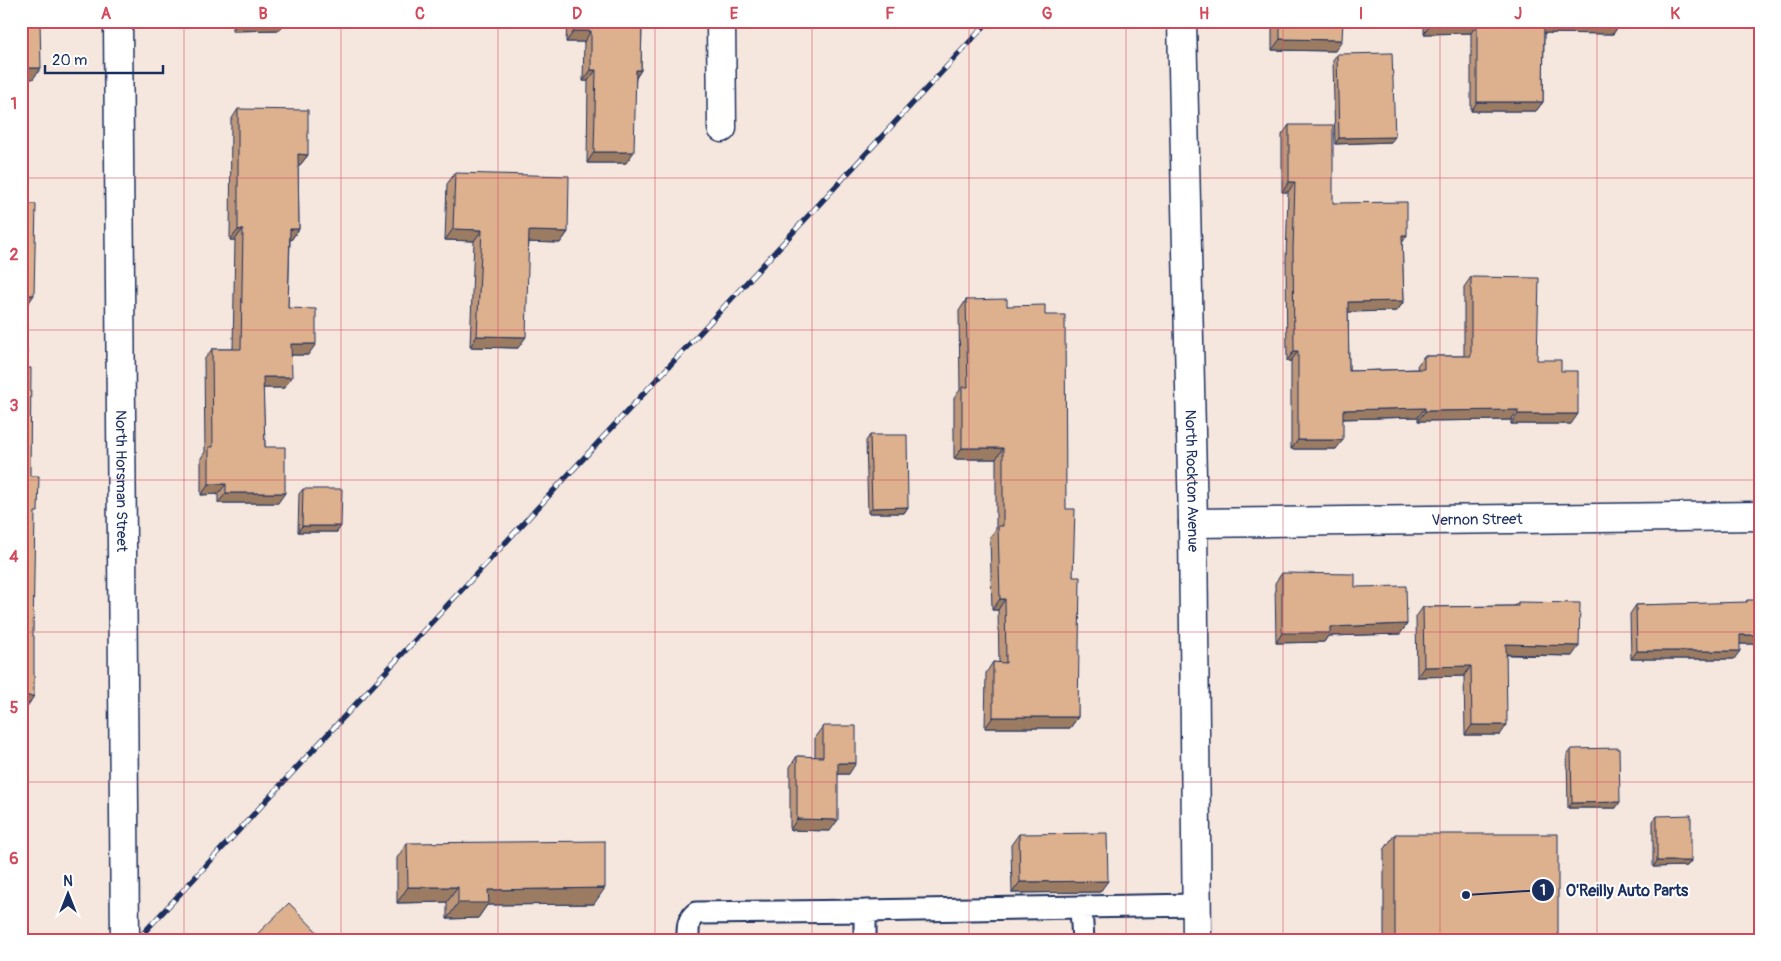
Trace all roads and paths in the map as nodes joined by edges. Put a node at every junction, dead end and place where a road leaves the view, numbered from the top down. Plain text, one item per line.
1 (118, 21) edge
2 (721, 21) edge
3 (1182, 21) edge
4 (722, 128) dead end
5 (1760, 516) edge
6 (1193, 523) junction
7 (1196, 905) junction
8 (1081, 909) junction
9 (865, 911) junction
10 (125, 940) edge
11 (688, 940) edge
12 (865, 940) edge
13 (1082, 940) edge
14 (1197, 940) edge

1 - 10 street, North Horsman Street
2 - 4 street
3 - 6 street, North Rockton Avenue
5 - 6 street, Vernon Street
6 - 7 street, North Rockton Avenue
7 - 8 lane
7 - 14 street, North Rockton Avenue
8 - 9 lane
8 - 13 lane
9 - 11 lane
9 - 12 lane

